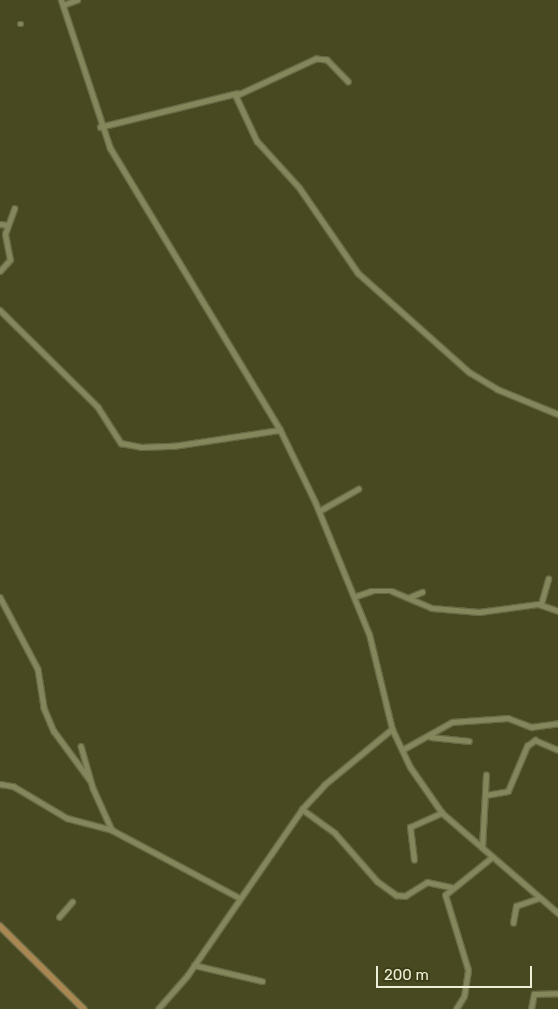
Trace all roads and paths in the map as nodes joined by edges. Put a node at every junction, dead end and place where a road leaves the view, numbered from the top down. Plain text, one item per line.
1 (77, 0) edge
2 (62, 3) edge
3 (348, 82) dead end
4 (237, 93) junction
5 (100, 127) junction
6 (14, 209) dead end
7 (0, 224) edge
8 (7, 225) junction
9 (0, 271) edge
10 (0, 310) edge
11 (558, 414) edge
12 (280, 430) junction
13 (358, 489) dead end
14 (319, 511) junction
15 (548, 579) dead end
16 (422, 592) dead end
17 (0, 597) edge
18 (410, 597) junction
19 (354, 598) junction
20 (542, 604) junction
21 (558, 611) edge
22 (558, 723) edge
23 (392, 729) junction
24 (430, 737) junction
25 (469, 741) dead end
26 (81, 746) dead end
27 (402, 750) junction
28 (558, 750) edge
29 (486, 775) dead end
30 (90, 780) junction
31 (2, 783) edge
32 (486, 795) junction
33 (302, 809) junction
34 (442, 812) junction
35 (112, 830) junction
36 (481, 849) junction
37 (491, 858) junction
38 (414, 860) dead end
39 (452, 887) junction
40 (238, 897) junction
41 (539, 898) junction
42 (72, 902) dead end
43 (558, 913) edge
44 (59, 916) dead end
45 (513, 923) dead end
46 (0, 926) edge
47 (194, 965) junction
48 (262, 982) dead end
49 (558, 993) edge
50 (84, 1009) edge
51 (158, 1009) edge
52 (456, 1009) edge
53 (531, 1009) edge

1 - 2 street
2 - 5 street
3 - 4 street
4 - 5 street
4 - 11 street
5 - 12 street
6 - 8 street
7 - 8 street
8 - 9 street
10 - 12 street
12 - 14 street
13 - 14 street
14 - 19 street
15 - 20 street
16 - 18 street
17 - 30 street
18 - 19 street
18 - 20 street
19 - 23 street
20 - 21 street
22 - 24 street
23 - 27 street
23 - 33 street
24 - 25 street
24 - 27 street
26 - 30 street
27 - 34 street
28 - 32 street
29 - 32 street
30 - 35 street
31 - 35 street
32 - 36 street
33 - 39 street
33 - 40 street
34 - 36 street
34 - 38 street
35 - 40 street
36 - 37 street
37 - 39 street
37 - 41 street
39 - 52 street
40 - 47 street
41 - 43 street
41 - 45 street
42 - 44 street
46 - 50 main road
47 - 48 street
47 - 51 street
49 - 53 street

